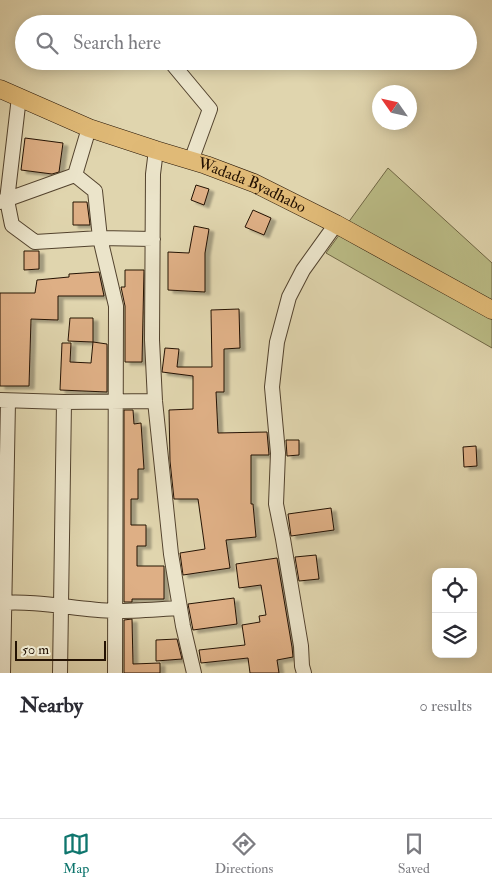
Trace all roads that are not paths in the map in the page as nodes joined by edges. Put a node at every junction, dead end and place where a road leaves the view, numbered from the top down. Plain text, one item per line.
1 (178, 70) edge
2 (0, 89) edge
3 (19, 97) junction
4 (89, 128) junction
5 (156, 150) junction
6 (191, 161) junction
7 (75, 175) junction
8 (3, 201) edge
9 (336, 224) junction
10 (100, 238) junction
11 (153, 239) junction
12 (492, 310) edge
13 (4, 400) edge
14 (154, 401) junction
15 (64, 402) junction
16 (115, 402) junction
17 (2, 603) edge
18 (61, 605) junction
19 (180, 608) junction
20 (115, 611) junction
21 (301, 671) edge
22 (3, 673) edge
23 (60, 673) edge
24 (115, 673) edge
25 (194, 673) edge

1 - 6 street
2 - 3 main road, Wadada Byadhabo
3 - 4 main road, Wadada Byadhabo
3 - 8 street
4 - 5 main road, Wadada Byadhabo
4 - 7 street
5 - 6 main road, Wadada Byadhabo
5 - 11 street
6 - 9 main road, Wadada Byadhabo
7 - 8 street
7 - 10 street
8 - 10 street
9 - 12 main road, Wadada Byadhabo
9 - 21 street
10 - 11 street
10 - 16 street
11 - 14 street
13 - 15 street
13 - 17 street
14 - 16 street
14 - 19 street
15 - 16 street
15 - 18 street
16 - 20 street
17 - 18 street
17 - 22 street
18 - 20 street
18 - 23 street
19 - 20 street
19 - 25 street
20 - 24 street

